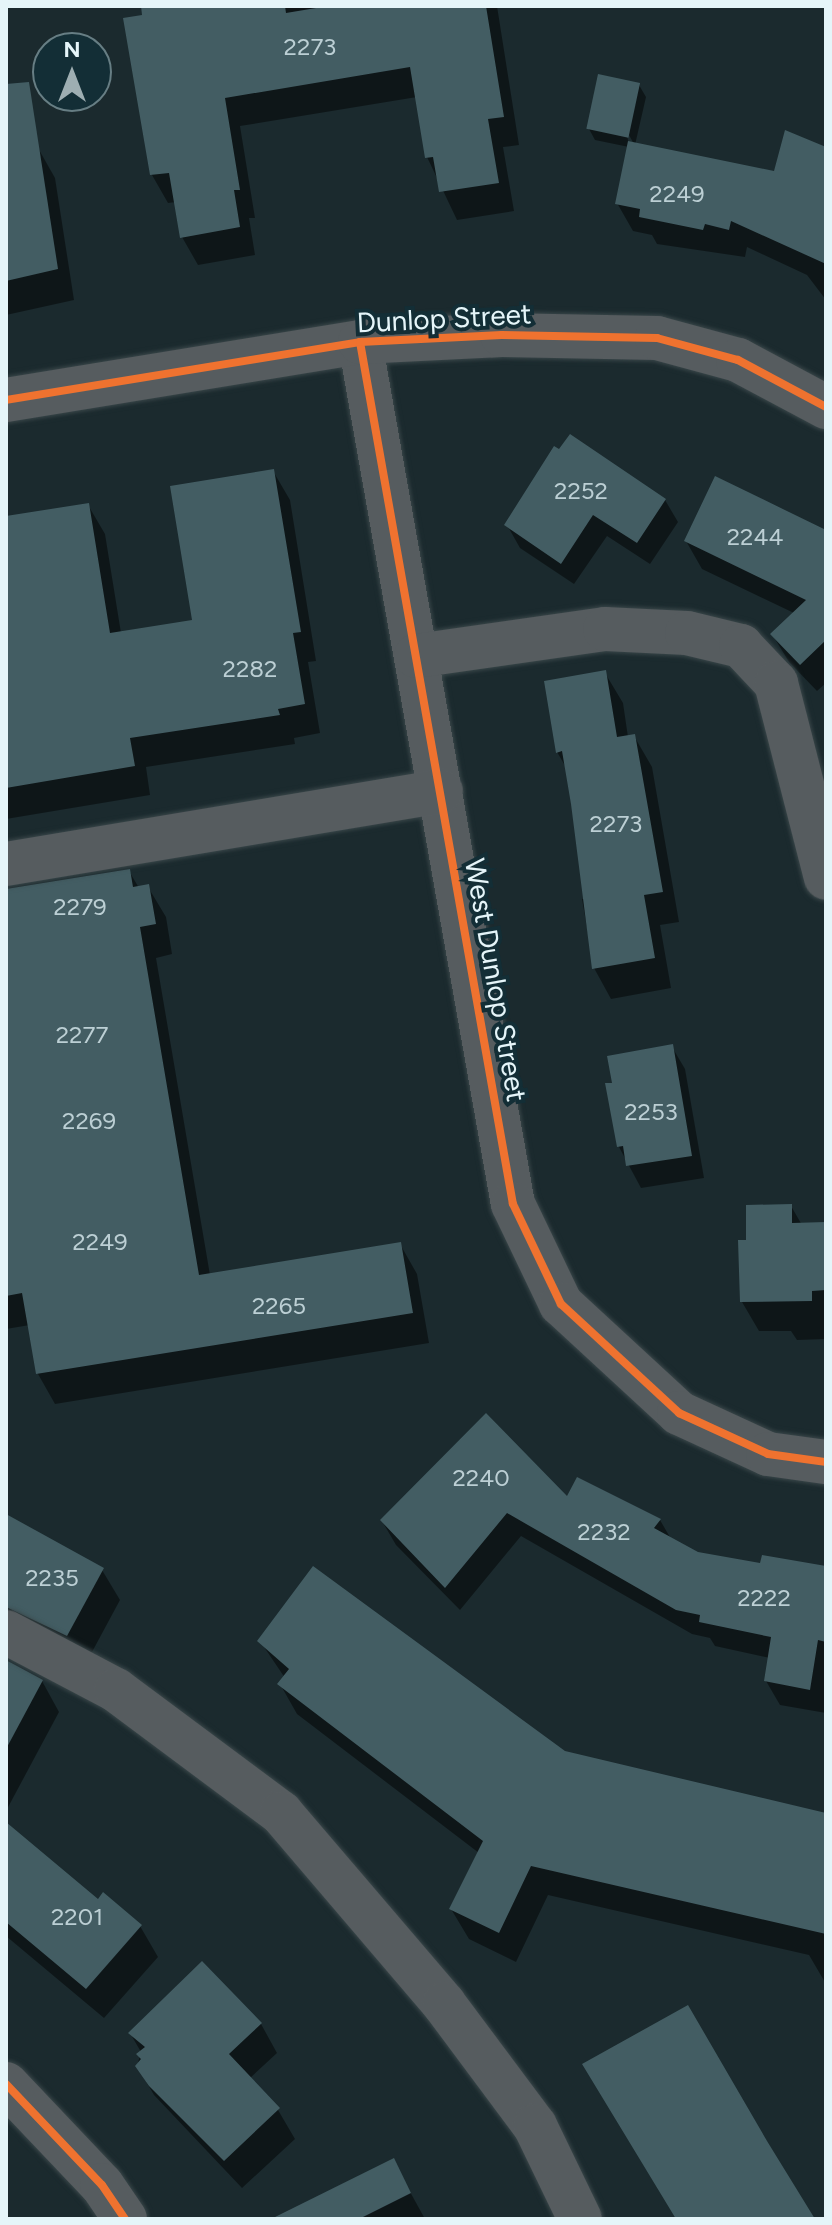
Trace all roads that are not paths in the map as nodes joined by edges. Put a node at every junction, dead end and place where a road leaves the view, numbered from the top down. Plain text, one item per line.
1 (360, 342) junction
2 (6, 400) edge
3 (826, 407) edge
4 (416, 656) junction
5 (441, 791) junction
6 (6, 864) edge
7 (826, 878) edge
8 (826, 1462) edge
9 (6, 1632) edge
10 (6, 2084) edge
11 (125, 2219) edge
12 (580, 2219) edge

1 - 2 street, Dunlop Street
1 - 3 street, Dunlop Street
1 - 4 street, West Dunlop Street
4 - 5 street, West Dunlop Street
4 - 7 street
5 - 6 street
5 - 8 street, West Dunlop Street
9 - 12 street
10 - 11 street

